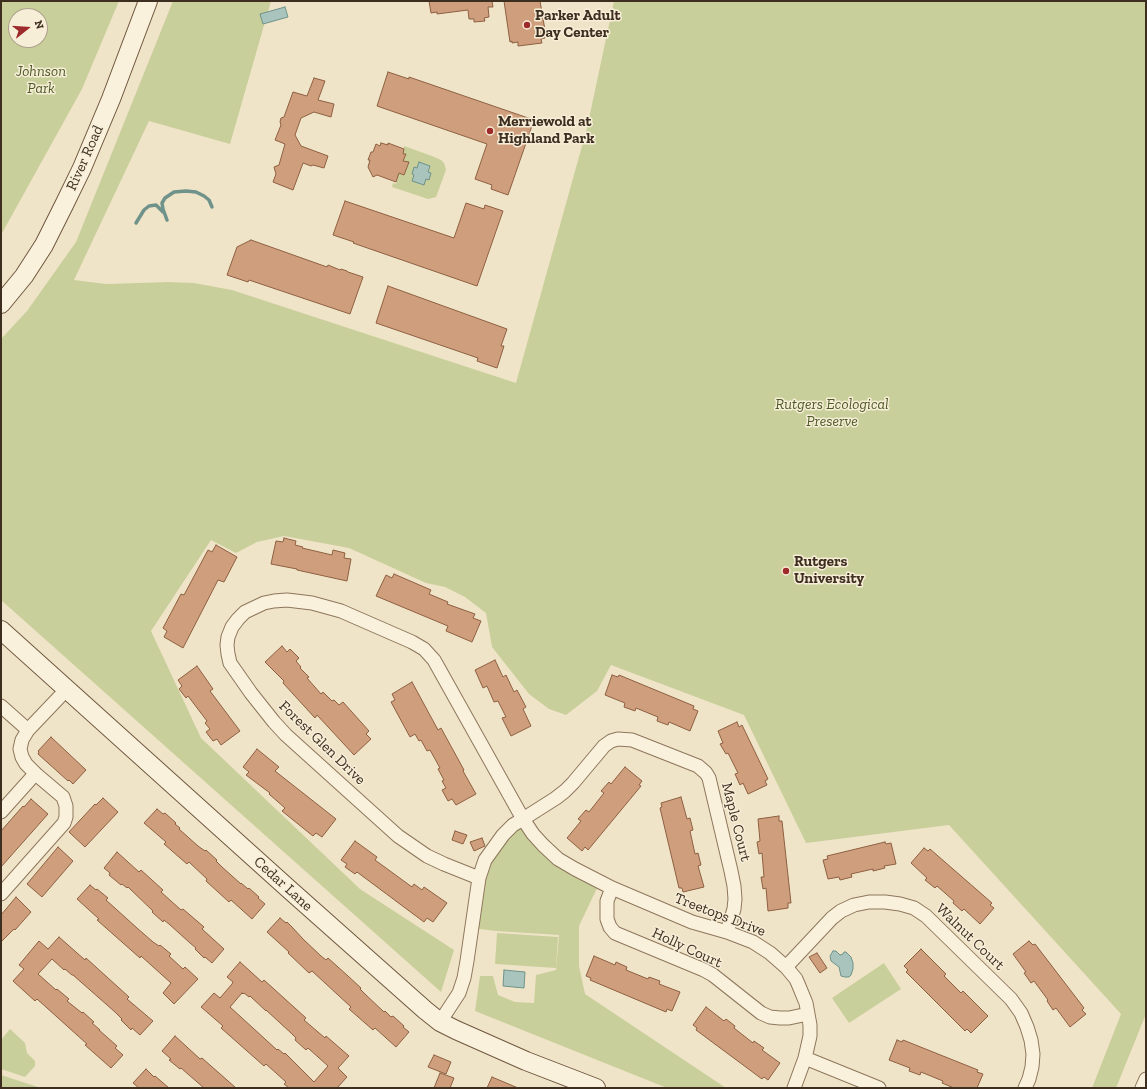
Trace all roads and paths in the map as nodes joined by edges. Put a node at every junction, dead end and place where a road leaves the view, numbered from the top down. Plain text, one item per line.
1 (148, 1) edge
2 (1, 304) edge
3 (1, 630) edge
4 (67, 688) junction
5 (1, 706) edge
6 (28, 730) junction
7 (35, 774) junction
8 (1, 812) edge
9 (523, 818) junction
10 (479, 878) junction
11 (612, 888) junction
12 (1, 894) edge
13 (727, 932) junction
14 (786, 967) junction
15 (808, 1014) junction
16 (440, 1022) junction
17 (805, 1058) junction
18 (1146, 1079) edge
19 (596, 1088) edge
20 (794, 1088) edge
21 (879, 1088) edge
22 (1025, 1088) edge
23 (1142, 1088) edge

1 - 2 street, River Road
3 - 4 street, Cedar Lane
4 - 6 street
4 - 16 street, Cedar Lane
5 - 6 street
6 - 7 street
7 - 8 street
7 - 12 street
9 - 10 street
9 - 10 street, Forest Glen Drive
9 - 11 street, Forest Glen Drive
9 - 13 street, Maple Court
10 - 16 street
11 - 13 street, Treetops Drive
11 - 15 street, Holly Court
13 - 14 street, Treetops Drive
14 - 15 street, Treetops Drive
14 - 22 street, Walnut Court
15 - 17 street
16 - 19 street, Cedar Lane
17 - 20 street
17 - 21 street
18 - 23 street

